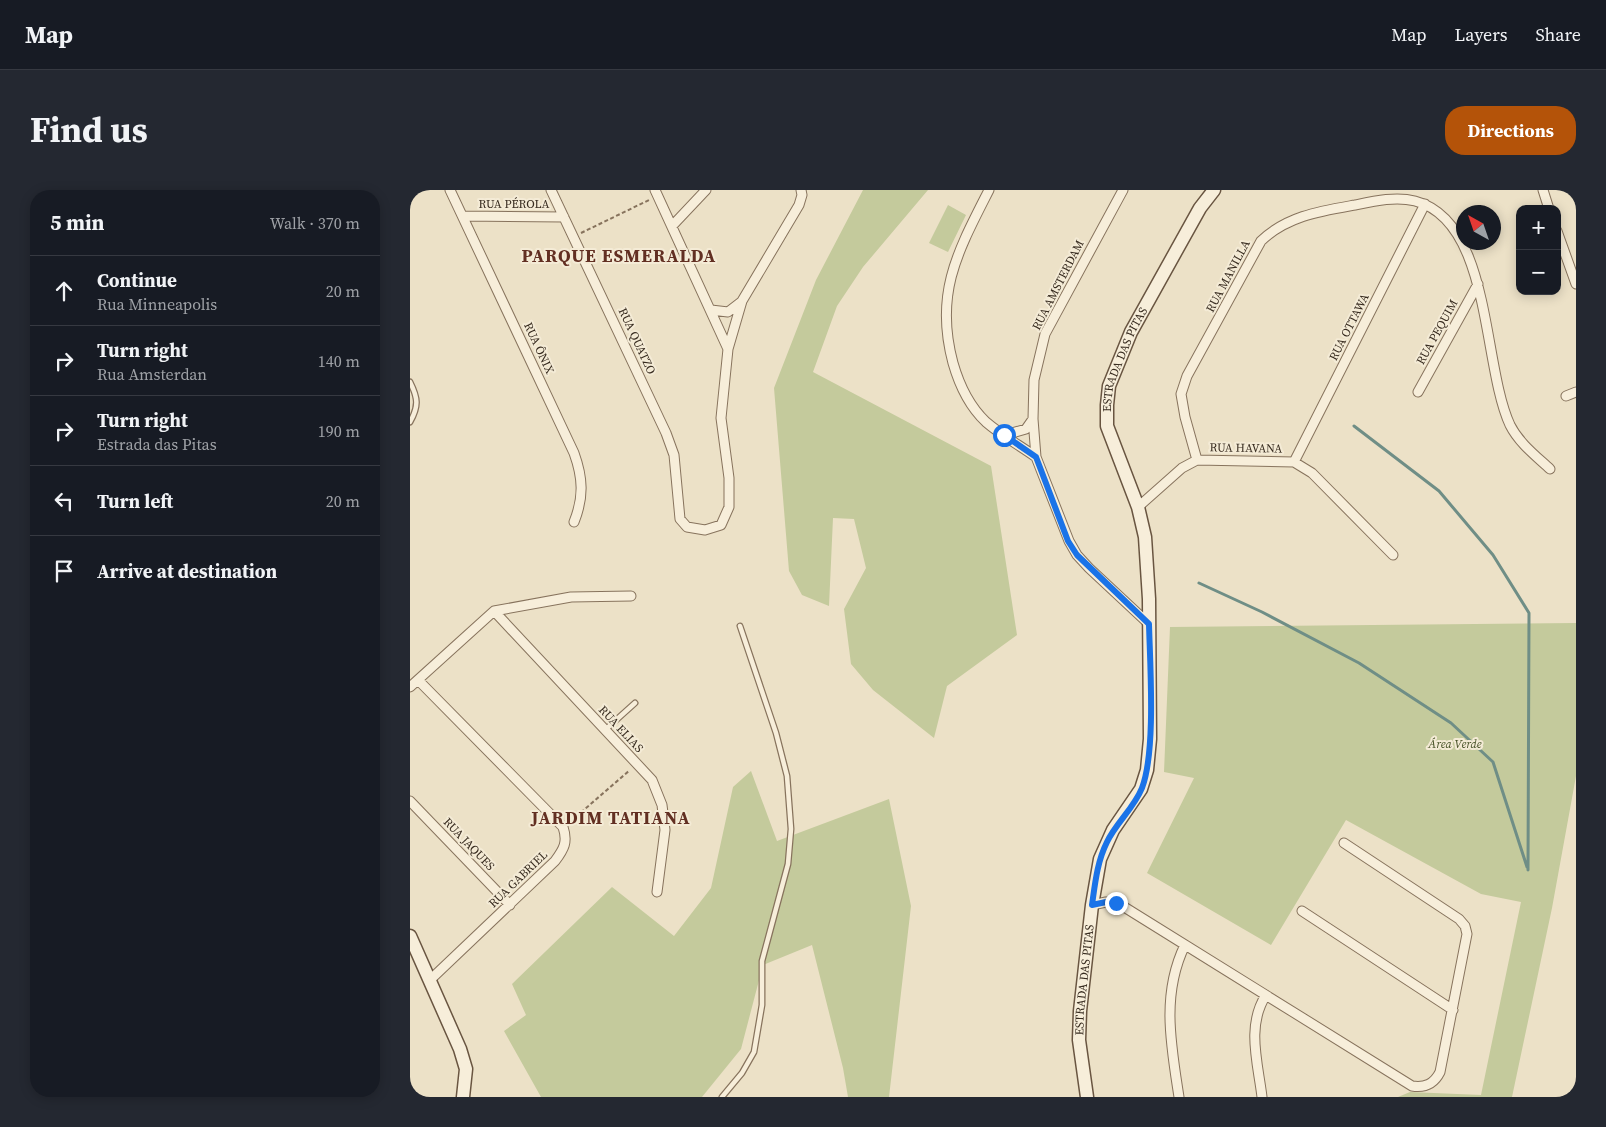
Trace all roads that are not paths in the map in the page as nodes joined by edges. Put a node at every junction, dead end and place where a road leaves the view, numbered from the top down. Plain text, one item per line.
1 (450, 190) edge
2 (552, 190) edge
3 (706, 190) edge
4 (801, 190) edge
5 (989, 190) edge
6 (1123, 190) edge
7 (1214, 190) edge
8 (1543, 190) edge
9 (656, 193) edge
10 (1425, 204) junction
11 (1549, 205) edge
12 (464, 216) junction
13 (564, 217) junction
14 (672, 226) junction
15 (1561, 242) edge
16 (1478, 284) junction
17 (1576, 284) edge
18 (742, 301) junction
19 (711, 310) junction
20 (728, 349) junction
21 (410, 382) edge
22 (1418, 392) dead end
23 (1576, 392) edge
24 (1566, 396) dead end
25 (1033, 419) junction
26 (410, 422) edge
27 (1004, 435) junction
28 (1036, 457) junction
29 (1197, 460) junction
30 (1294, 462) junction
31 (1550, 469) dead end
32 (1138, 507) junction
33 (574, 522) dead end
34 (1393, 555) dead end
35 (631, 596) dead end
36 (494, 611) junction
37 (1149, 624) junction
38 (740, 626) dead end
39 (419, 681) junction
40 (410, 687) edge
41 (635, 703) dead end
42 (605, 730) junction
43 (410, 801) edge
44 (1344, 843) dead end
45 (657, 892) dead end
46 (510, 905) junction
47 (1092, 905) junction
48 (1302, 911) dead end
49 (410, 936) edge
50 (1185, 945) junction
51 (430, 980) junction
52 (1266, 995) junction
53 (1453, 1010) junction
54 (463, 1097) edge
55 (722, 1097) edge
56 (1087, 1097) edge
57 (1179, 1097) edge
58 (1262, 1097) edge

1 - 12 street, RUA ÔNIX
2 - 13 street, RUA QUATZO
3 - 14 street
4 - 18 street
5 - 27 street
6 - 25 street, RUA AMSTERDAM
7 - 32 main road, ESTRADA DAS PITAS
8 - 11 street
9 - 14 street
10 - 16 street, RUA MANILLA
10 - 29 street, RUA MANILLA
10 - 30 street, RUA OTTAWA
12 - 13 street, RUA PÉROLA
12 - 33 street, RUA ÔNIX
13 - 20 street, RUA QUATZO
14 - 19 street
15 - 17 street
16 - 22 street, RUA PEQUIM
16 - 31 street, RUA MANILLA
18 - 19 street
18 - 20 street
19 - 20 street
21 - 26 lane
23 - 24 street
25 - 27 street
25 - 28 street, RUA AMSTERDAM
27 - 28 street
28 - 37 street, RUA AMSTERDAM
29 - 30 street, RUA HAVANA
29 - 32 street, RUA HAVANA
30 - 34 street, RUA HAVANA
32 - 37 main road, ESTRADA DAS PITAS
35 - 36 street
36 - 39 street
36 - 42 street, RUA ELIAS
37 - 47 main road, ESTRADA DAS PITAS
38 - 55 lane
39 - 40 street
39 - 46 street, RUA GABRIEL
41 - 42 lane
42 - 45 street, RUA ELIAS
43 - 46 street, RUA JAQUES
44 - 53 street
46 - 51 street, RUA GABRIEL
47 - 50 street
47 - 56 main road, ESTRADA DAS PITAS
48 - 53 street
49 - 51 main road
50 - 52 street
50 - 57 street
51 - 54 main road
52 - 53 street
52 - 58 street

